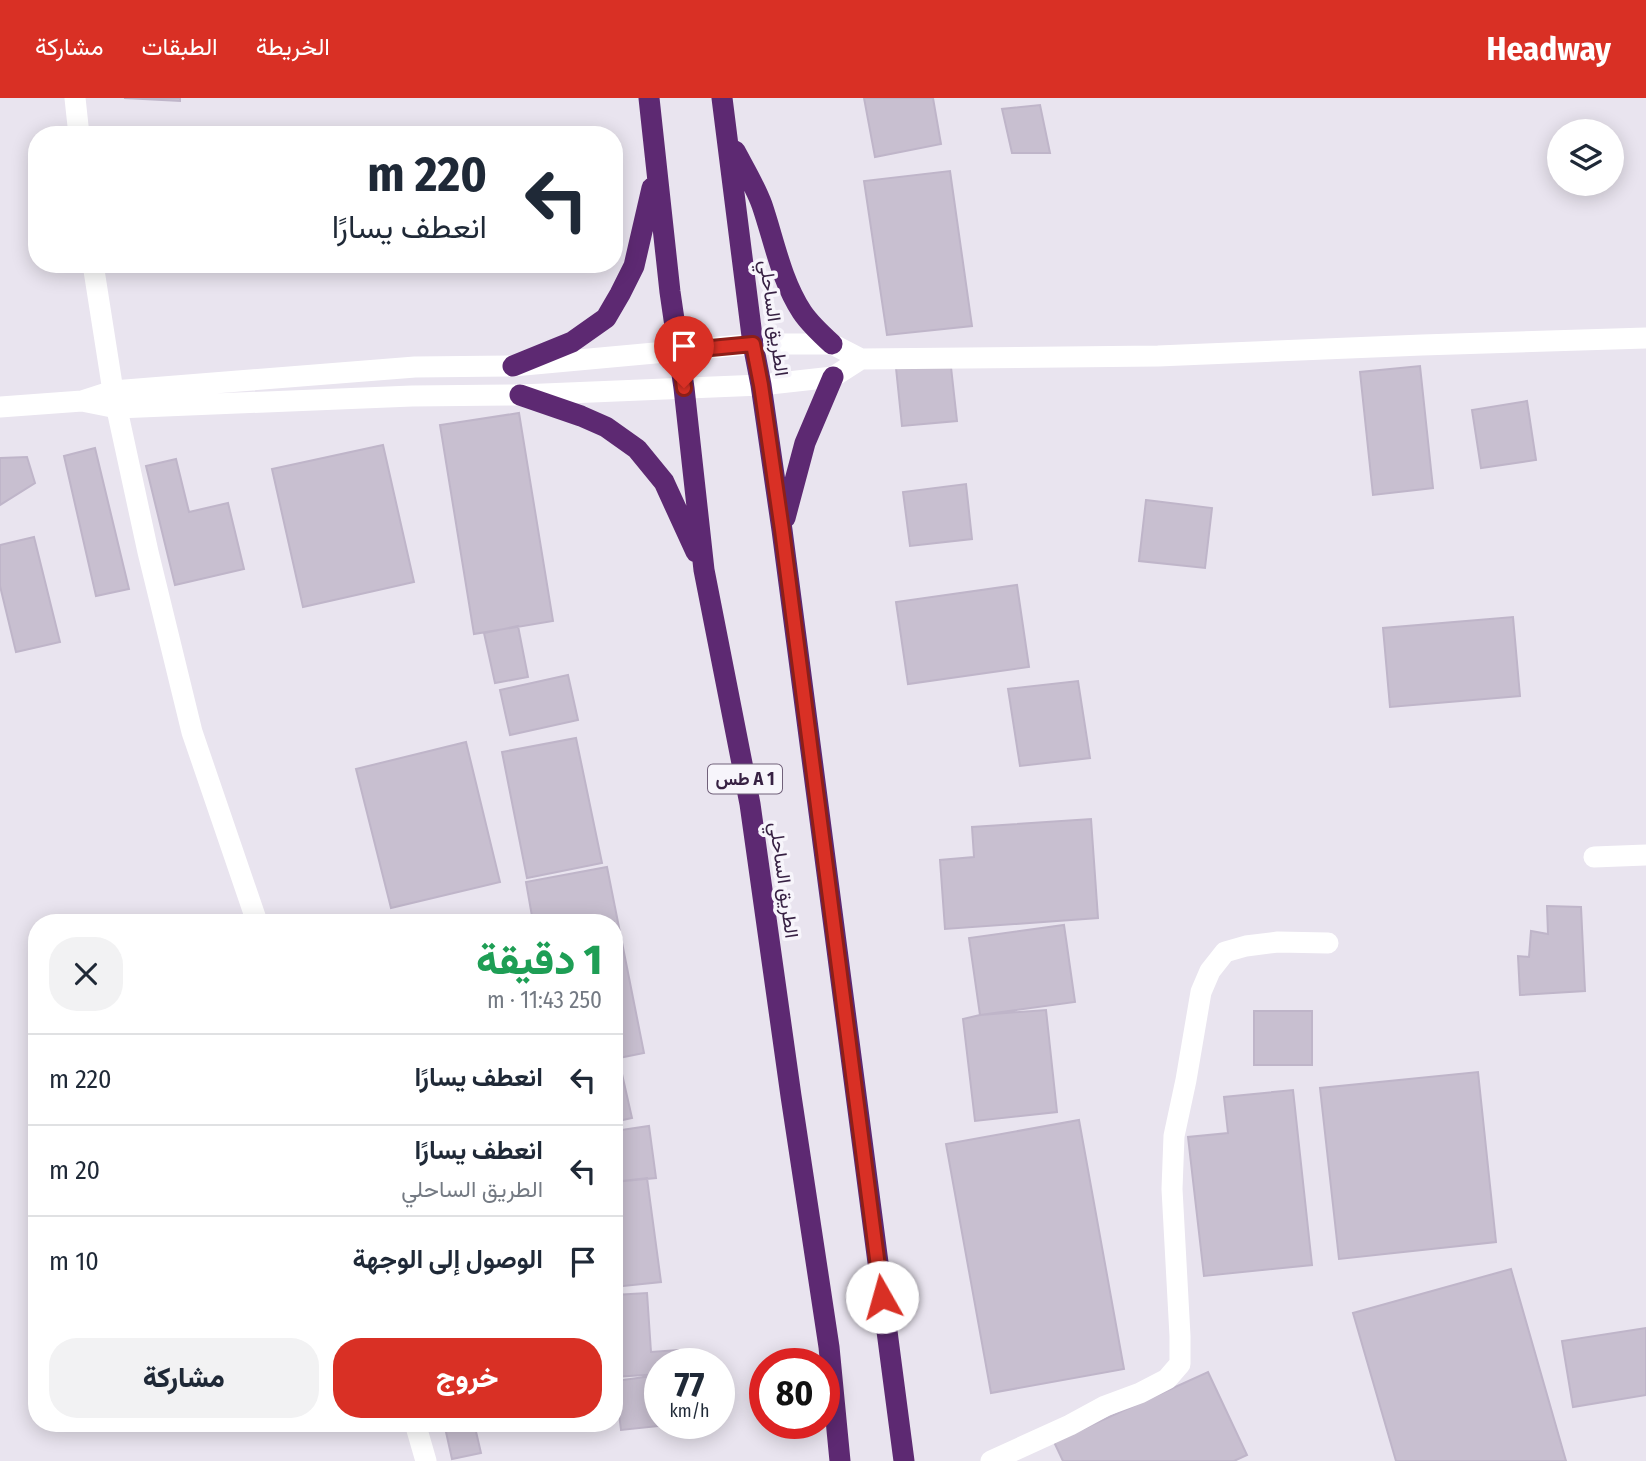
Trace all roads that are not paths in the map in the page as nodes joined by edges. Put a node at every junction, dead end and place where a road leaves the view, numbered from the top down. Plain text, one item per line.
1 (75, 98) edge
2 (649, 98) edge
3 (722, 98) edge
4 (78, 126) edge
5 (728, 137) junction
6 (656, 173) junction
7 (94, 273) edge
8 (1646, 338) edge
9 (753, 344) junction
10 (832, 344) junction
11 (679, 351) junction
12 (861, 359) junction
13 (513, 366) junction
14 (833, 377) junction
15 (761, 385) junction
16 (684, 388) junction
17 (520, 395) junction
18 (115, 399) junction
19 (0, 407) edge
20 (782, 530) junction
21 (704, 570) junction
22 (1646, 855) edge
23 (1594, 857) dead end
24 (254, 914) edge
25 (1328, 943) dead end
26 (418, 1432) edge
27 (426, 1461) edge
28 (840, 1461) edge
29 (904, 1461) edge
30 (991, 1461) edge

1 - 4 street
2 - 6 highway, الطريق الساحلي / طس A 1
3 - 5 highway, الطريق الساحلي
5 - 9 highway, الطريق الساحلي
5 - 10 highway
6 - 11 highway, الطريق الساحلي / طس A 1
6 - 13 highway
7 - 18 street
8 - 12 street
9 - 10 street
9 - 11 street
9 - 15 highway, الطريق الساحلي
10 - 12 street
11 - 13 street
11 - 16 highway, الطريق الساحلي / طس A 1
12 - 14 street
13 - 18 street
14 - 15 street
14 - 20 highway
15 - 16 street
15 - 20 highway, الطريق الساحلي
16 - 17 street
16 - 21 highway, الطريق الساحلي / طس A 1
17 - 18 street
17 - 21 highway
18 - 19 street
18 - 24 street
20 - 29 highway, الطريق الساحلي
21 - 28 highway, الطريق الساحلي / طس A 1
22 - 23 street
25 - 30 street
26 - 27 street

